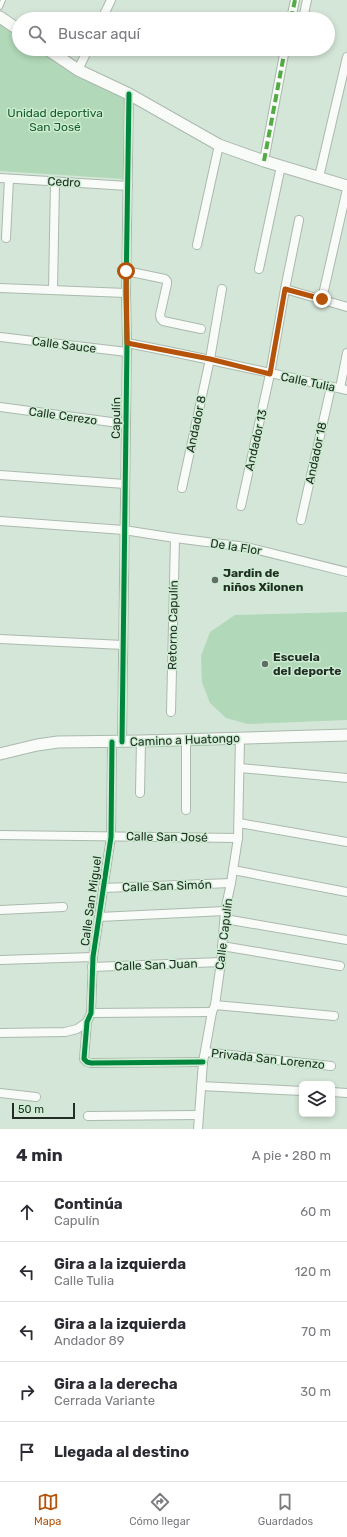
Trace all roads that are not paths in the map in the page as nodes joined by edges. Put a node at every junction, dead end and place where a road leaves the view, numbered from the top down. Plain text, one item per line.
1 (3, 0) edge
2 (112, 0) edge
3 (295, 0) edge
4 (307, 0) edge
5 (0, 7) edge
6 (106, 12) edge
7 (292, 12) edge
8 (304, 12) edge
9 (0, 17) edge
10 (12, 25) edge
11 (57, 56) edge
12 (85, 56) edge
13 (284, 56) edge
14 (347, 57) edge
15 (78, 70) junction
16 (129, 94) junction
17 (219, 145) junction
18 (264, 160) junction
19 (281, 166) junction
20 (319, 177) junction
21 (0, 178) edge
22 (9, 179) junction
23 (55, 182) junction
24 (128, 186) junction
25 (347, 187) edge
26 (299, 220) dead end
27 (6, 238) dead end
28 (197, 245) dead end
29 (259, 269) dead end
30 (126, 271) junction
31 (0, 288) edge
32 (222, 289) dead end
33 (285, 289) junction
34 (53, 290) junction
35 (126, 293) junction
36 (322, 299) junction
37 (347, 307) edge
38 (201, 329) dead end
39 (0, 337) edge
40 (127, 343) junction
41 (127, 352) junction
42 (347, 353) edge
43 (210, 359) junction
44 (270, 374) junction
45 (331, 386) junction
46 (344, 389) edge
47 (0, 407) edge
48 (126, 424) junction
49 (0, 475) edge
50 (124, 484) junction
51 (182, 488) dead end
52 (241, 506) dead end
53 (301, 520) dead end
54 (0, 521) edge
55 (124, 530) junction
56 (175, 538) junction
57 (347, 572) edge
58 (0, 639) edge
59 (122, 646) junction
60 (171, 712) dead end
61 (347, 735) edge
62 (240, 738) junction
63 (186, 739) junction
64 (141, 741) junction
65 (117, 742) junction
66 (0, 754) edge
67 (240, 768) junction
68 (347, 778) edge
69 (140, 793) dead end
70 (186, 810) dead end
71 (238, 823) junction
72 (0, 835) edge
73 (111, 836) junction
74 (238, 838) junction
75 (347, 842) edge
76 (233, 870) junction
77 (231, 883) junction
78 (103, 888) junction
79 (347, 892) edge
80 (63, 907) dead end
81 (0, 910) edge
82 (225, 915) junction
83 (99, 917) junction
84 (347, 940) edge
85 (222, 946) junction
86 (93, 957) junction
87 (0, 960) edge
88 (221, 962) junction
89 (340, 966) dead end
90 (92, 967) junction
91 (213, 1008) junction
92 (91, 1013) junction
93 (334, 1016) dead end
94 (87, 1022) junction
95 (0, 1033) edge
96 (205, 1052) junction
97 (203, 1062) junction
98 (331, 1066) dead end
99 (201, 1086) junction
100 (299, 1091) edge
101 (335, 1092) edge
102 (0, 1093) edge
103 (347, 1093) edge
104 (36, 1097) dead end
105 (198, 1115) junction
106 (88, 1116) dead end
107 (200, 1129) edge

1 - 5 lane
2 - 6 street
3 - 7 street
4 - 8 street
9 - 10 main road
11 - 15 main road
12 - 15 street
13 - 18 street
14 - 20 street
15 - 16 main road
16 - 17 main road
16 - 24 street, Capulín
17 - 18 main road
17 - 28 street
18 - 19 main road
19 - 20 main road
19 - 29 street
20 - 25 main road
21 - 22 street, Cedro
22 - 23 street, Cedro
22 - 27 street
23 - 24 street, Cedro
23 - 34 street
24 - 30 street, Capulín
25 - 36 street
26 - 33 street, Andador 13
30 - 35 street, Capulín
30 - 38 street
31 - 34 street
32 - 43 street, Andador 8
33 - 36 street
33 - 44 street, Andador 13
34 - 35 street
35 - 40 street, Capulín
36 - 37 street
39 - 41 street, Calle Sauce
40 - 41 street, Capulín
40 - 43 street, Calle Tulia
41 - 48 street, Capulín
42 - 46 street
43 - 44 street, Calle Tulia
43 - 51 street, Andador 8
44 - 45 street, Calle Tulia
44 - 52 street, Andador 13
45 - 46 street, Calle Tulia
45 - 53 street, Andador 18
47 - 48 street, Calle Cerezo
48 - 50 street, Capulín
49 - 50 street
50 - 55 street, Capulín
54 - 55 street, De la Flor
55 - 56 street, De la Flor
55 - 59 street, Capulín
56 - 57 street, De la Flor
56 - 60 street, Retorno Capulín
58 - 59 street
59 - 65 street, Capulín
61 - 62 main road, Camino a Huatongo
62 - 63 main road, Camino a Huatongo
62 - 67 street, Calle Capulín
63 - 64 main road, Camino a Huatongo
63 - 70 street
64 - 65 main road, Camino a Huatongo
64 - 69 street
65 - 66 main road, Camino a Huatongo
65 - 73 street, Calle San Miguel
67 - 68 street
67 - 71 street, Calle Capulín
71 - 74 street, Calle Capulín
71 - 75 street
72 - 73 street, Calle San José
73 - 74 street, Calle San José
73 - 78 street, Calle San Miguel
74 - 76 street, Calle Capulín
76 - 77 street, Calle Capulín
76 - 79 street
77 - 78 street, Calle San Simón
77 - 82 street, Calle Capulín
78 - 83 street, Calle San Miguel
80 - 81 street
82 - 83 street
82 - 84 street
82 - 85 street, Calle Capulín
83 - 86 street, Calle San Miguel
85 - 88 street, Calle Capulín
85 - 89 street
86 - 87 street
86 - 90 street, Calle San Miguel
88 - 90 street, Calle San Juan
88 - 91 street, Calle Capulín
90 - 92 street, Calle San Miguel
91 - 92 street
91 - 93 street
91 - 96 street, Calle Capulín
92 - 94 street, Calle San Miguel
94 - 95 street
94 - 97 street, Calle San Miguel
96 - 97 street, Calle Capulín
96 - 98 street, Privada San Lorenzo
97 - 99 street, Calle Capulín
99 - 100 street
99 - 105 street, Calle Capulín
101 - 103 street
102 - 104 street
105 - 106 street
105 - 107 street, Calle Capulín

